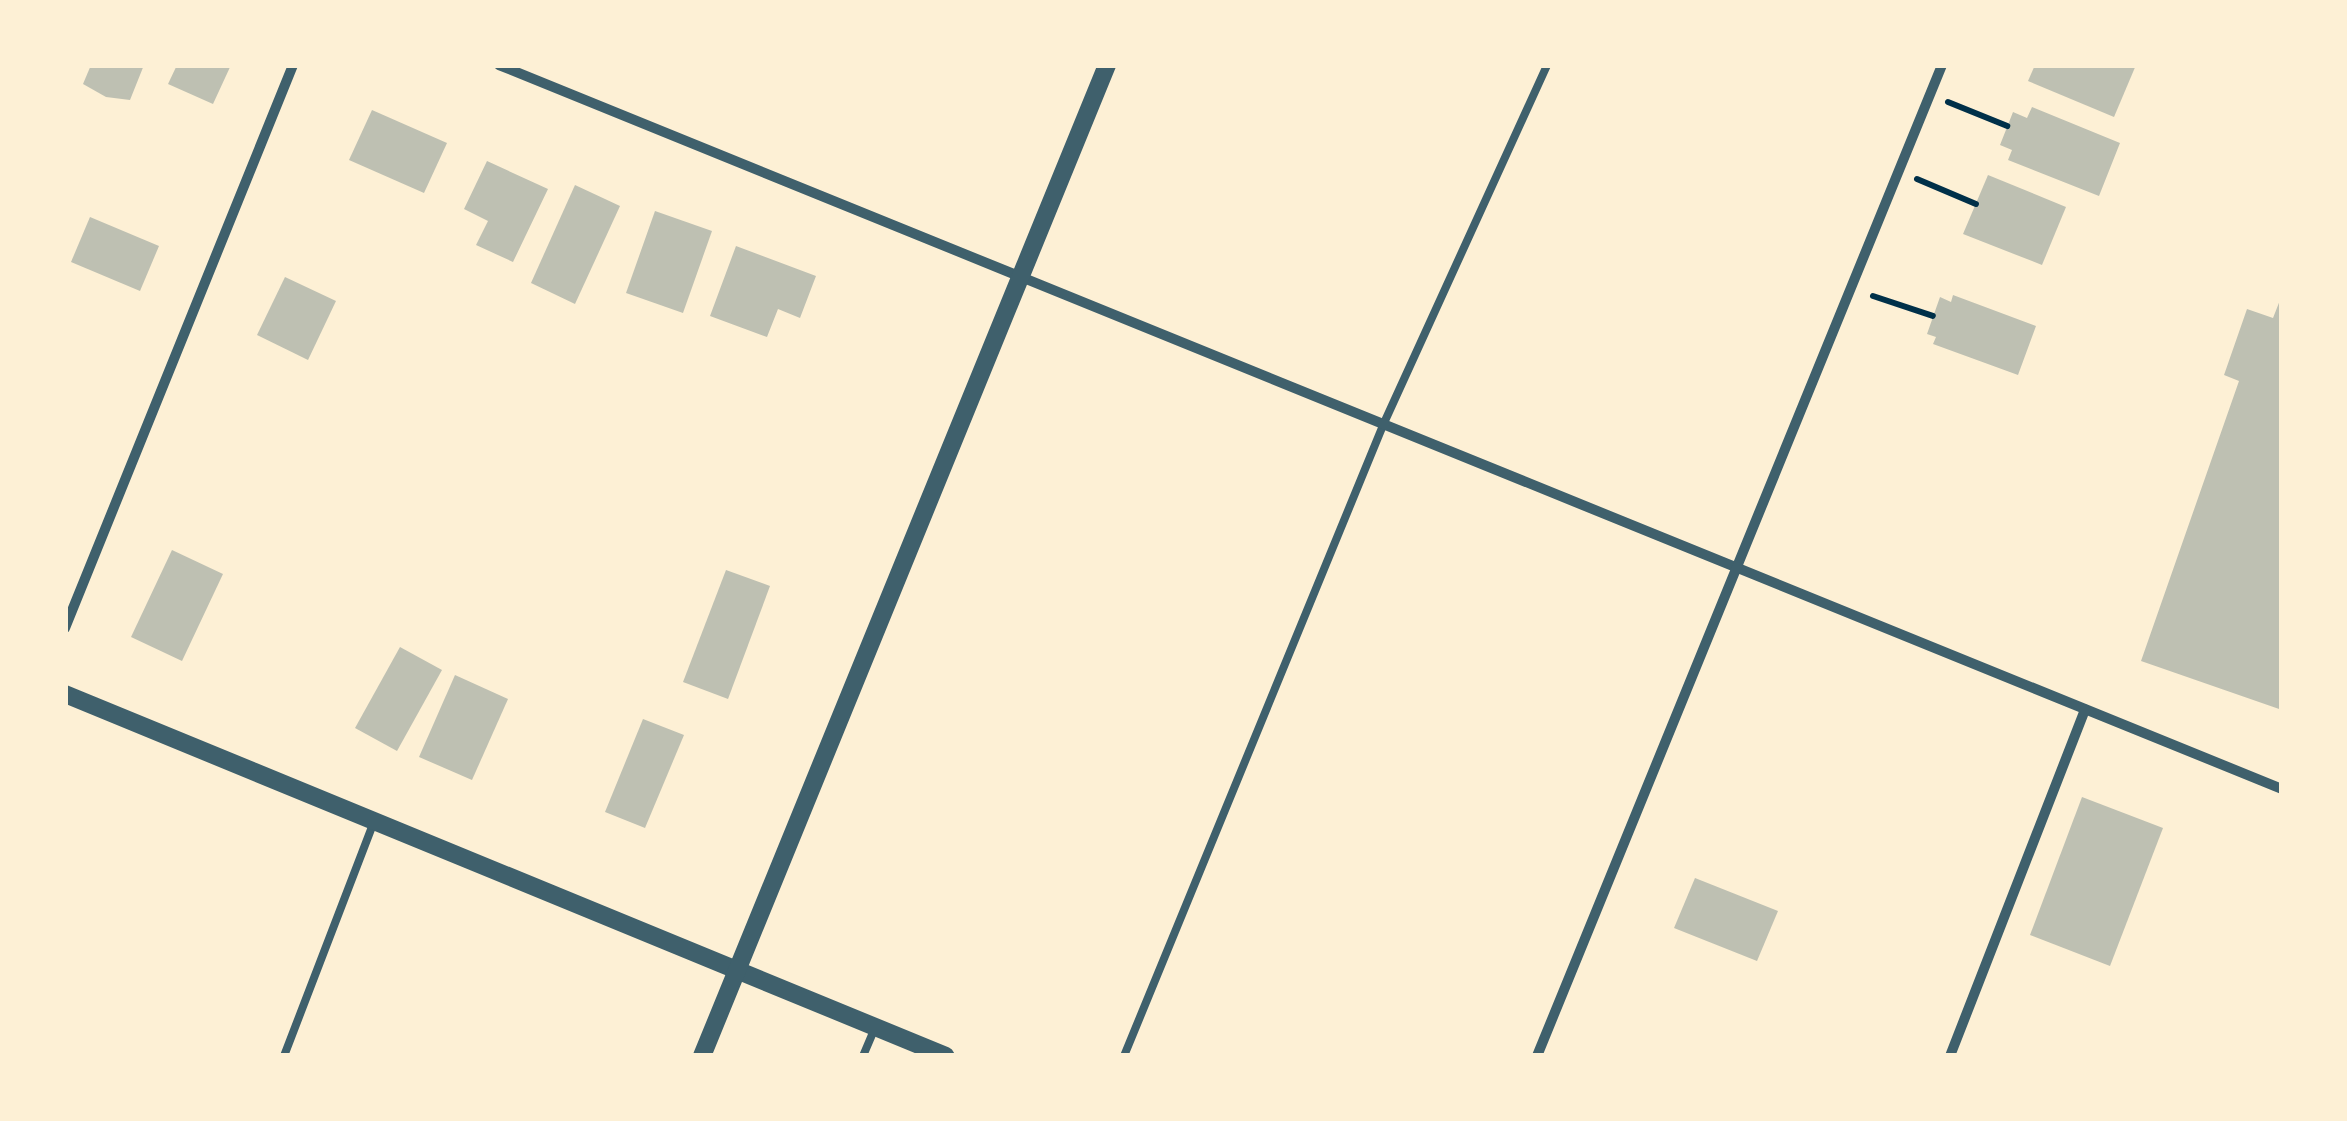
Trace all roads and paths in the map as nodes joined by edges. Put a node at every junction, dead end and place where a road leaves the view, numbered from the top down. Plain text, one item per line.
1 (293, 65) edge
2 (499, 65) edge
3 (1106, 65) edge
4 (1547, 65) edge
5 (1942, 65) edge
6 (1930, 94) junction
7 (2007, 126) dead end
8 (1898, 172) junction
9 (1976, 204) dead end
10 (1018, 275) junction
11 (1850, 289) junction
12 (1933, 316) dead end
13 (1384, 424) junction
14 (1736, 567) junction
15 (65, 628) edge
16 (65, 694) edge
17 (2085, 710) junction
18 (2282, 789) edge
19 (373, 824) junction
20 (737, 971) junction
21 (875, 1027) junction
22 (284, 1056) edge
23 (702, 1056) edge
24 (863, 1056) edge
25 (946, 1056) edge
26 (1124, 1056) edge
27 (1536, 1056) edge
28 (1950, 1056) edge

1 - 15 street
2 - 10 street
3 - 10 street
4 - 13 lane
5 - 6 street
6 - 7 path
6 - 8 street
8 - 9 path
8 - 11 street
10 - 13 street
10 - 20 street
11 - 12 path
11 - 14 street
13 - 14 street
13 - 26 lane
14 - 17 street
14 - 27 street
16 - 19 street
17 - 18 street
17 - 28 street
19 - 20 street
19 - 22 lane
20 - 21 street
20 - 23 street
21 - 24 lane
21 - 25 street

